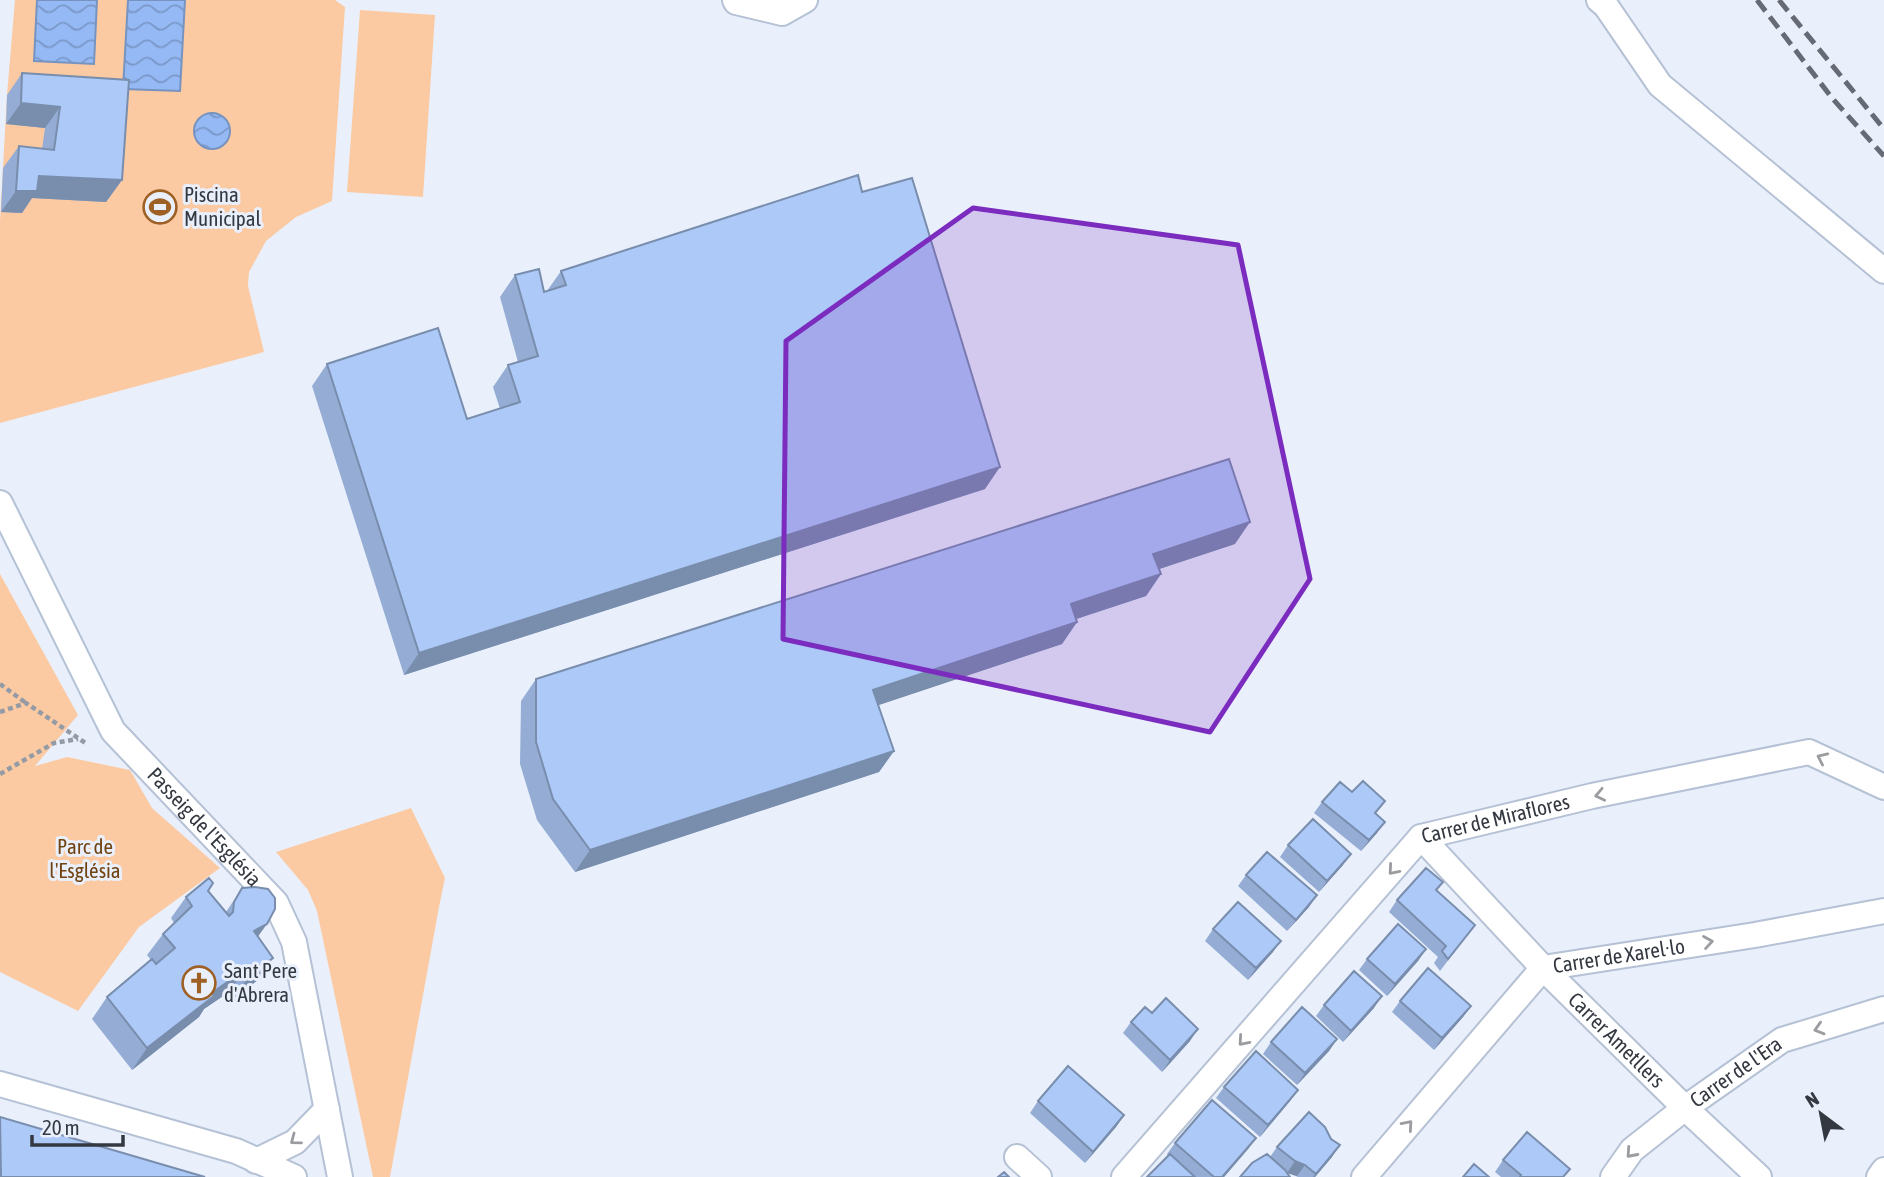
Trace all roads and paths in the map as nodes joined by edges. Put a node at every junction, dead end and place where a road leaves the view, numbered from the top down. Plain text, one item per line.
1 (735, 0) edge
2 (805, 0) edge
3 (1603, 2) edge
4 (1884, 271) edge
5 (0, 503) edge
6 (0, 684) edge
7 (26, 703) junction
8 (0, 712) edge
9 (80, 739) junction
10 (97, 750) dead end
11 (0, 774) edge
12 (1884, 787) edge
13 (1421, 837) junction
14 (1884, 911) edge
15 (1543, 968) junction
16 (1884, 1009) edge
17 (0, 1084) edge
18 (1685, 1108) junction
19 (327, 1109) junction
20 (1017, 1157) dead end
21 (256, 1161) junction
22 (1884, 1170) edge
23 (294, 1177) edge
24 (340, 1177) edge
25 (1039, 1177) edge
26 (1124, 1177) edge
27 (1364, 1177) edge
28 (1613, 1177) edge
29 (1759, 1177) edge
30 (1879, 1177) edge

1 - 2 street
3 - 4 street
5 - 19 street, Passeig de l'Església
6 - 7 path
7 - 8 path
7 - 9 path
9 - 10 path
9 - 11 path
12 -> 13 street, Carrer de Miraflores
13 - 15 street, Carrer Ametllers
13 -> 26 street, Carrer de Miraflores
15 -> 14 street, Carrer de Xarel·lo
15 - 18 street, Carrer Ametllers
27 -> 15 street, Carrer de Xarel·lo
16 -> 18 street, Carrer de l'Era
17 - 21 street
18 -> 28 street, Carrer de l'Era
18 - 29 street, Carrer Ametllers
19 -> 21 street
19 - 24 street, Passeig de l'Església
20 - 25 street
21 - 23 street
22 - 30 street

